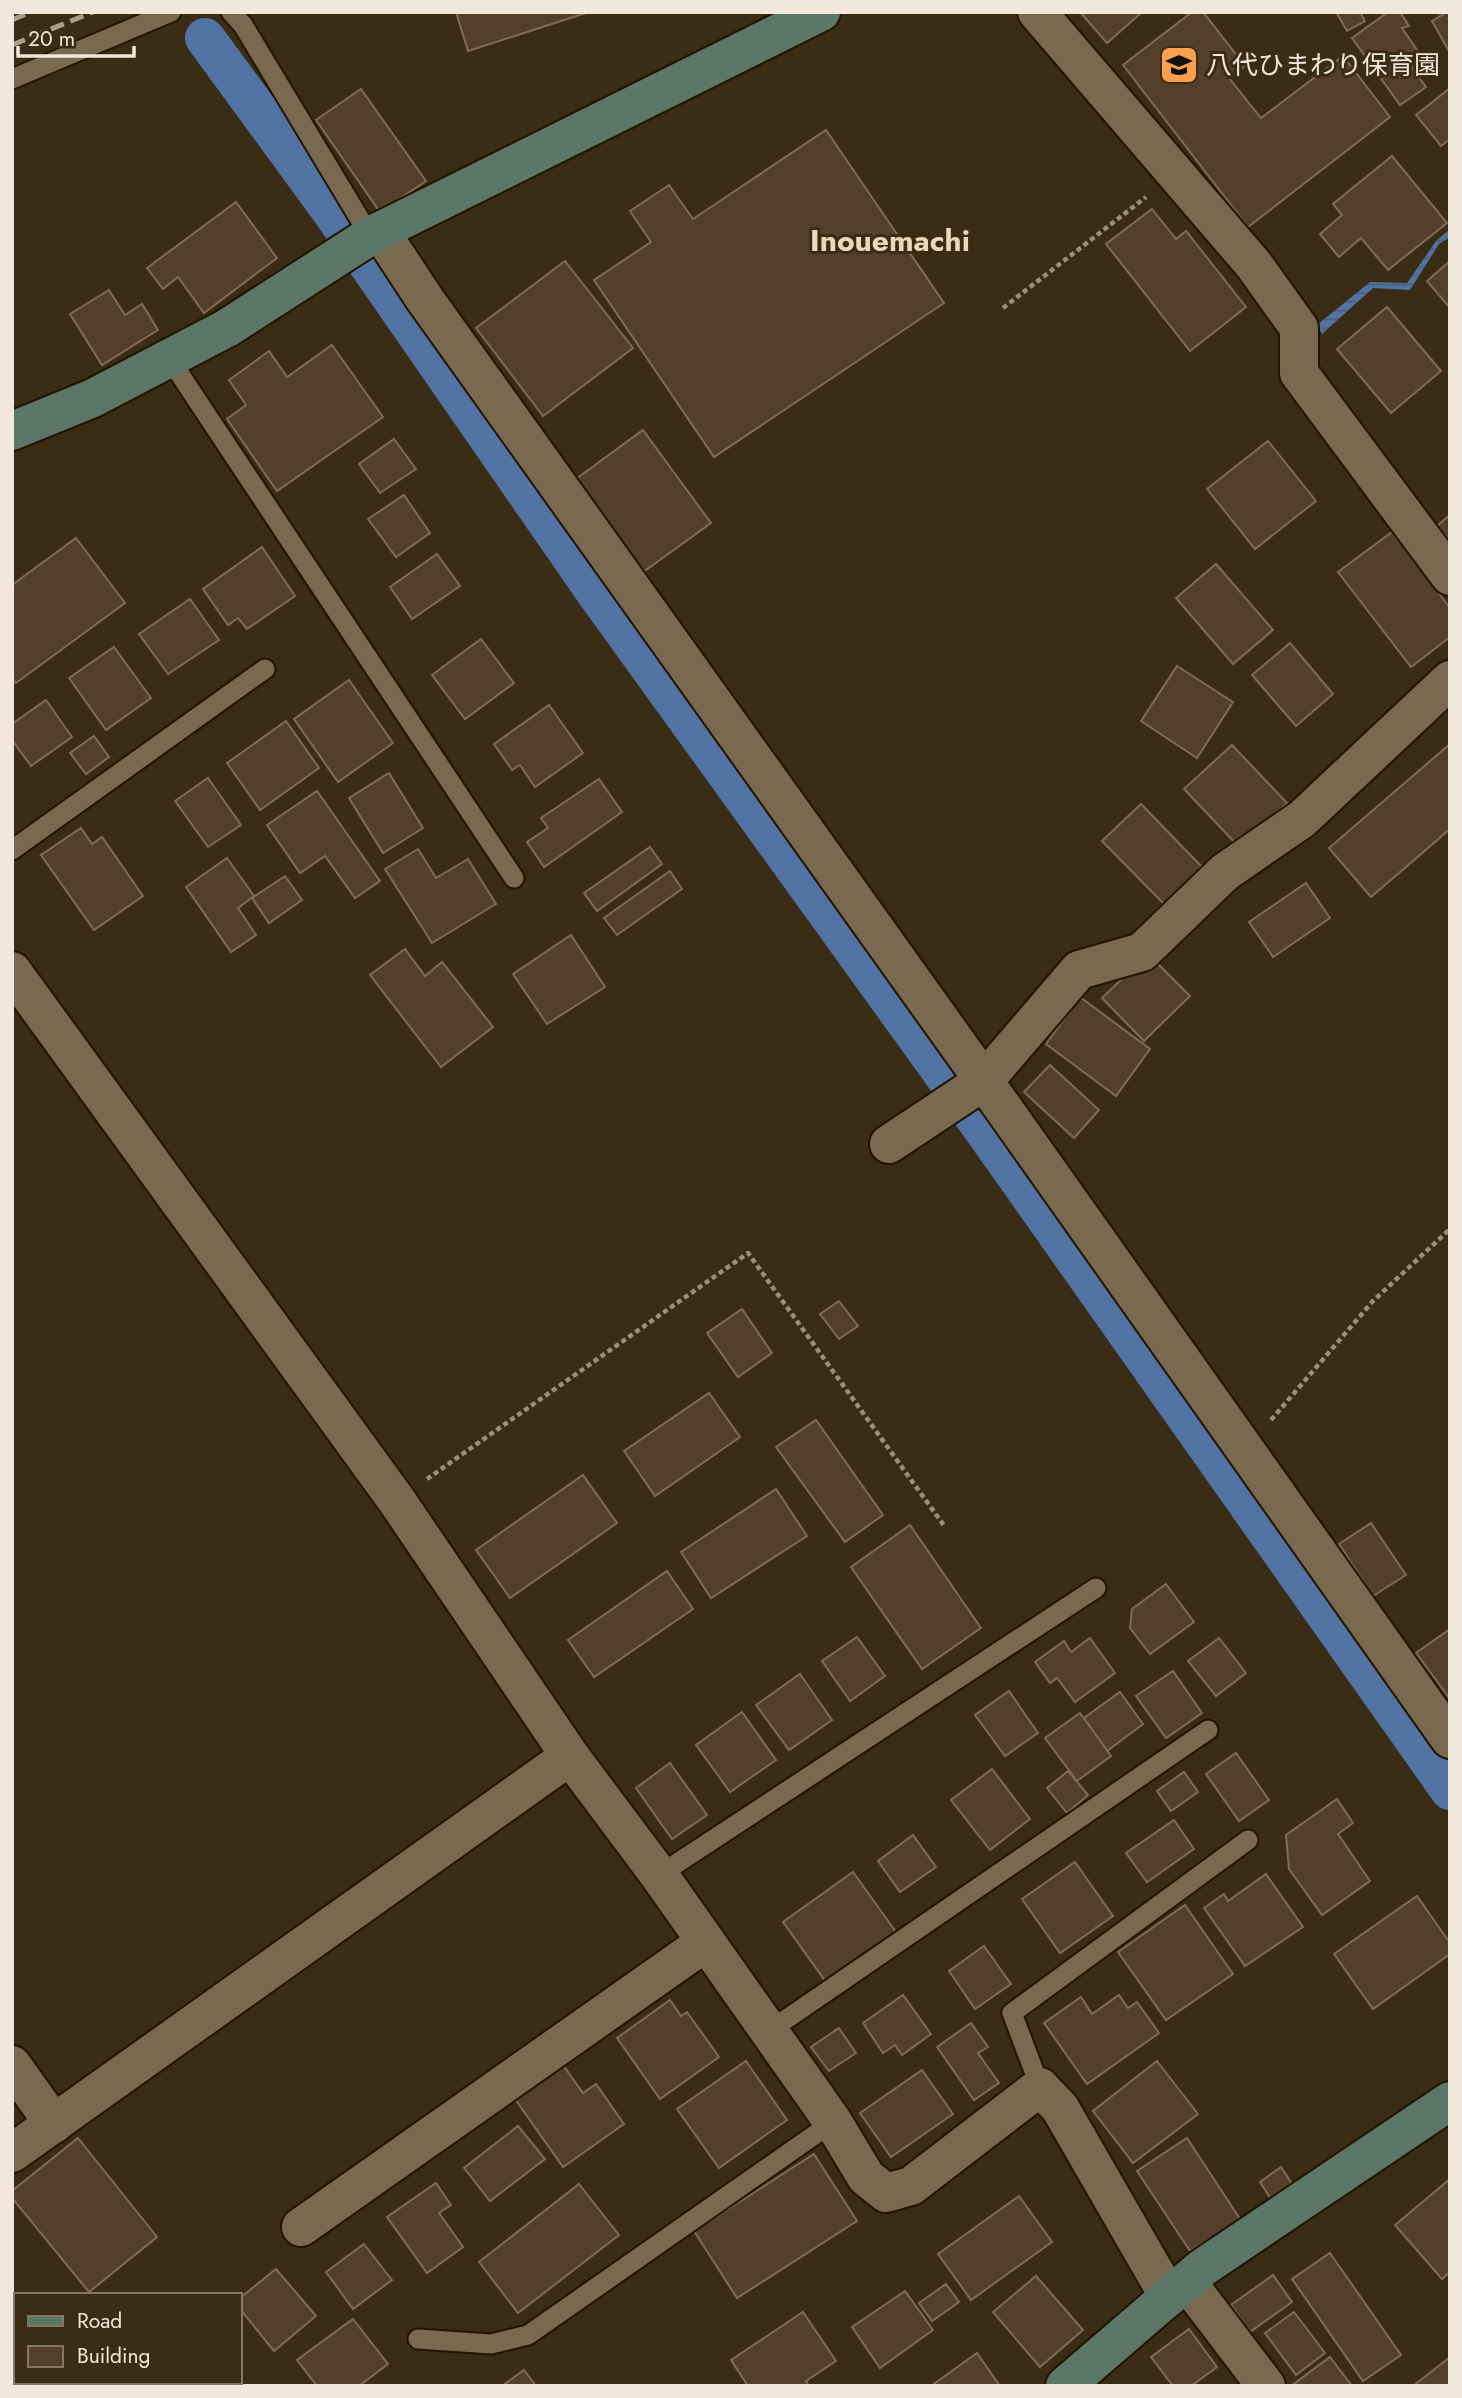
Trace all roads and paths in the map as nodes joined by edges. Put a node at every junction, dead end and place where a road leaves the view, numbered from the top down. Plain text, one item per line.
1 (171, 12) edge
2 (231, 12) edge
3 (821, 12) edge
4 (1037, 12) edge
5 (12, 79) edge
6 (1177, 173) junction
7 (375, 234) junction
8 (1003, 308) dead end
9 (169, 358) junction
10 (12, 431) edge
11 (1450, 576) edge
12 (265, 669) dead end
13 (1450, 680) edge
14 (12, 850) edge
15 (514, 878) dead end
16 (12, 971) edge
17 (984, 1081) junction
18 (889, 1144) dead end
19 (1450, 1228) edge
20 (1244, 1448) junction
21 (397, 1500) junction
22 (945, 1527) dead end
23 (1097, 1588) dead end
24 (1208, 1730) dead end
25 (1450, 1739) edge
26 (570, 1756) junction
27 (1248, 1840) dead end
28 (659, 1875) junction
29 (706, 1942) junction
30 (769, 2031) junction
31 (12, 2065) edge
32 (1040, 2087) junction
33 (1450, 2101) edge
34 (833, 2122) junction
35 (54, 2124) junction
36 (12, 2153) edge
37 (301, 2227) dead end
38 (1178, 2290) junction
39 (418, 2339) dead end
40 (1065, 2386) edge
41 (1266, 2386) edge

1 - 5 lane
2 - 7 lane
3 - 7 street
4 - 6 street
6 - 8 path
6 - 11 street
7 - 9 street
7 - 17 street
9 - 10 street
9 - 15 lane
12 - 14 lane
13 - 17 street
16 - 21 street
17 - 18 street
17 - 20 street
19 - 20 path
20 - 25 street
21 - 22 path
21 - 26 street
23 - 28 lane
24 - 30 lane
26 - 28 street
26 - 35 street
27 - 32 lane
28 - 29 street
29 - 30 street
29 - 37 street
30 - 34 street
31 - 35 street
32 - 34 street
32 - 38 street
33 - 38 street
34 - 39 lane
35 - 36 street
38 - 40 street
38 - 41 street

